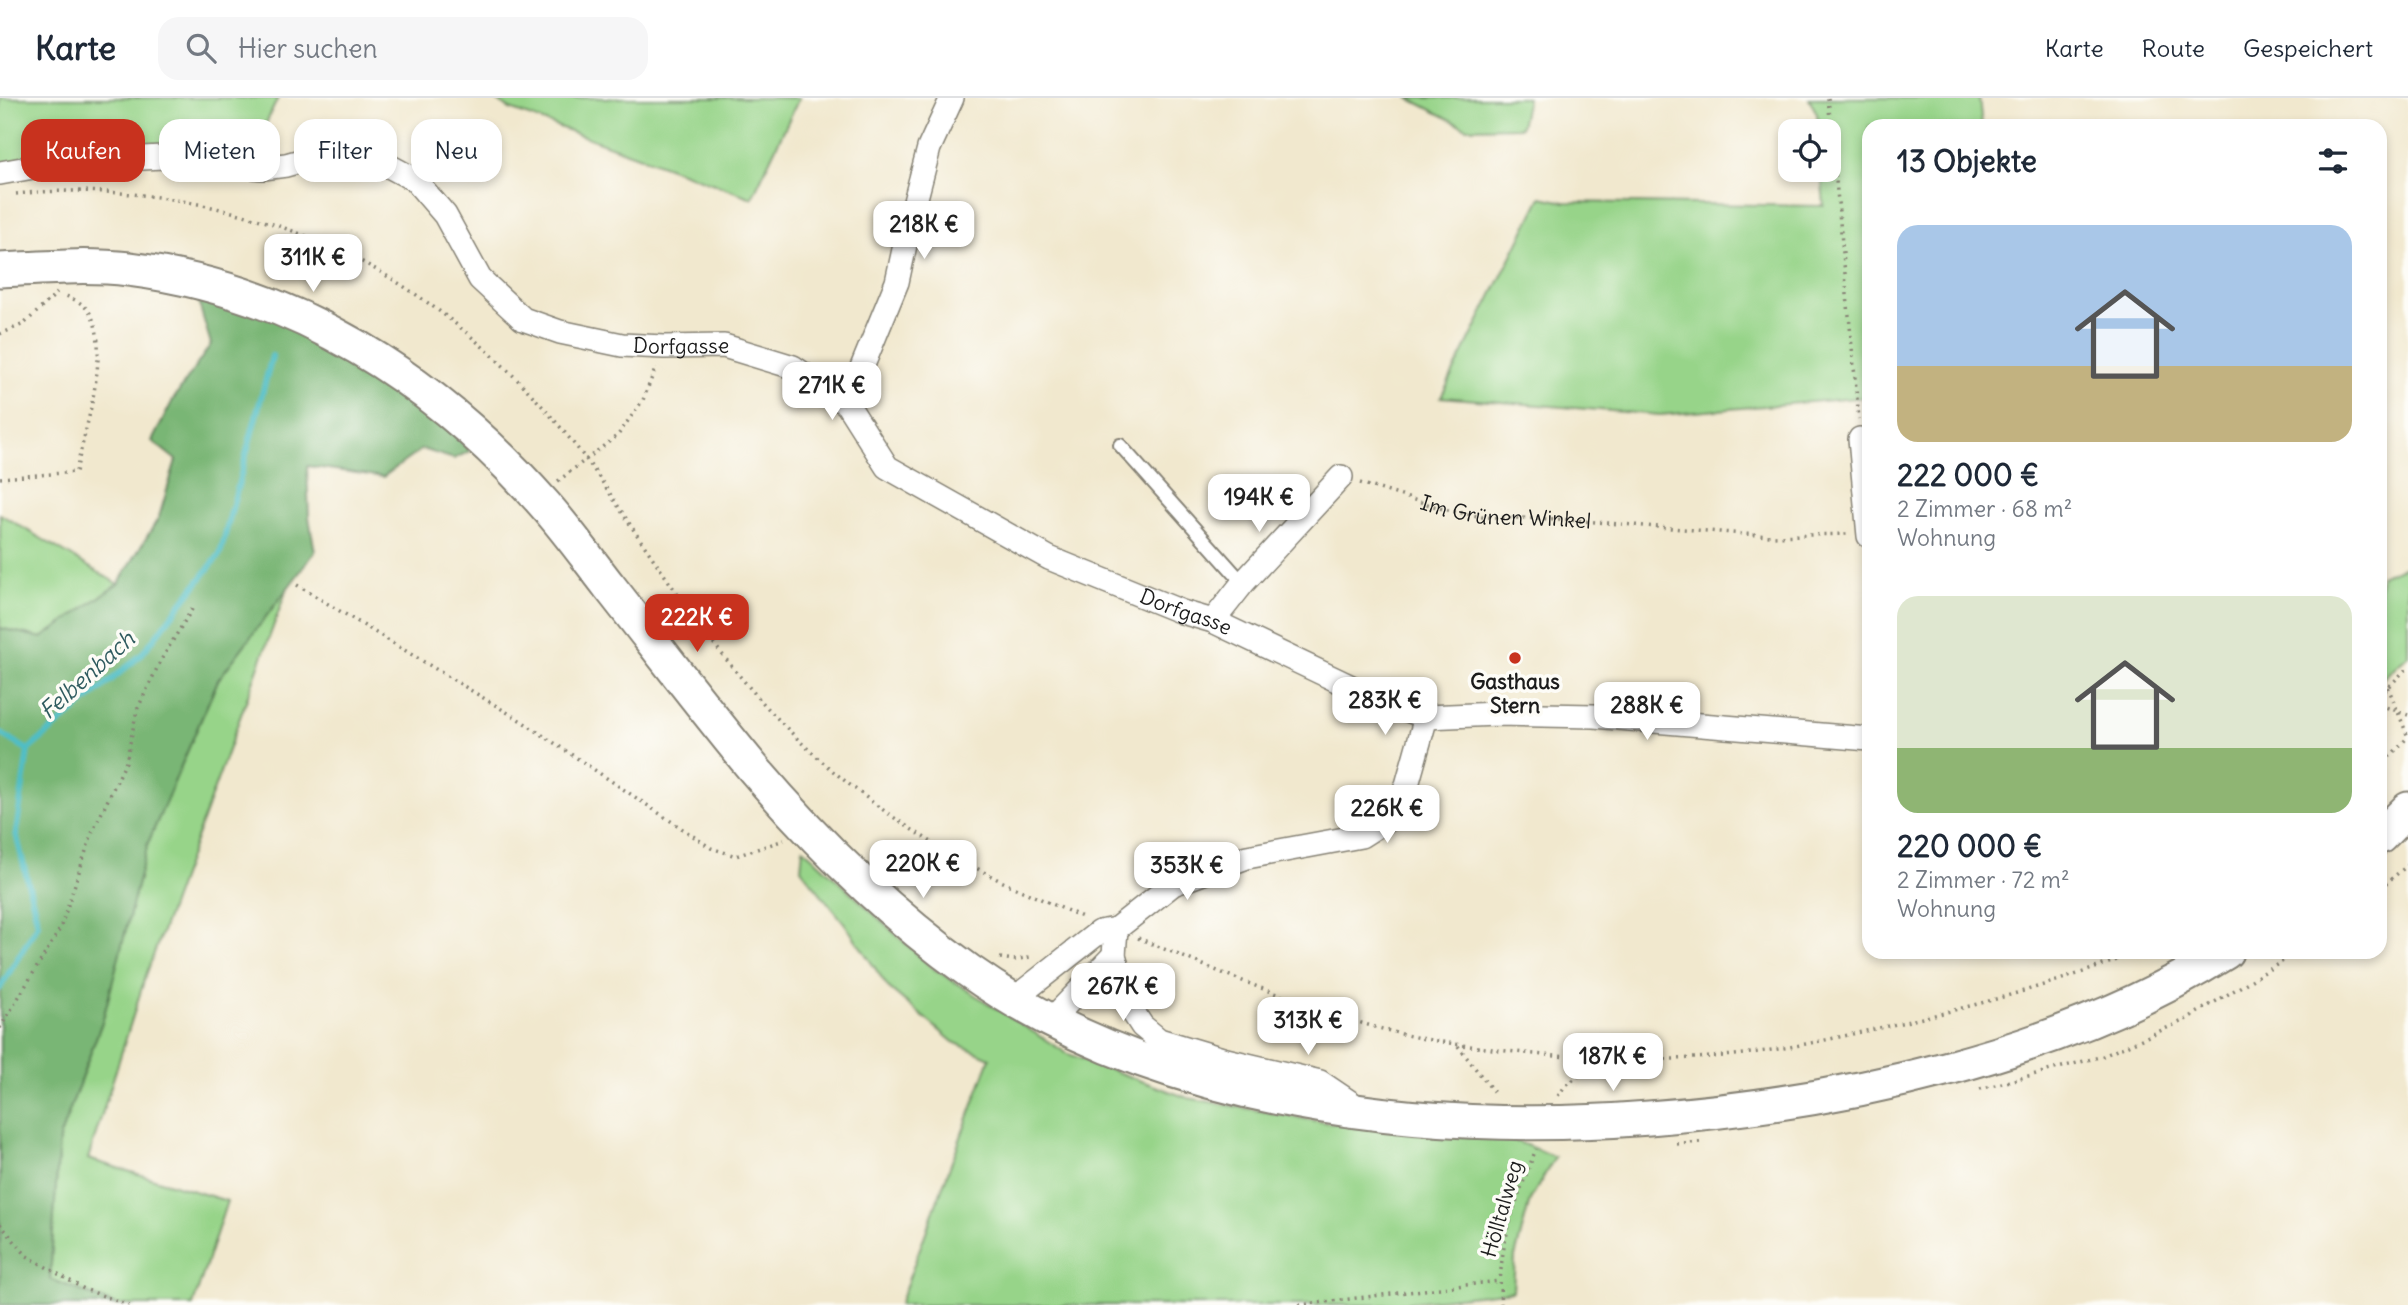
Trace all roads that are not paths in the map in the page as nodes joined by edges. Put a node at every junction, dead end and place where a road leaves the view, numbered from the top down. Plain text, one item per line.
1 (952, 98) edge
2 (0, 173) edge
3 (0, 270) edge
4 (847, 404) junction
5 (1860, 439) road end
6 (1120, 445) dead end
7 (1862, 460) edge
8 (1341, 477) road end
9 (1243, 583) junction
10 (1213, 621) junction
11 (1390, 703) junction
12 (1426, 717) junction
13 (1862, 738) edge
14 (1417, 749) junction
15 (2408, 809) edge
16 (2387, 830) edge
17 (1116, 929) junction
18 (1114, 955) junction
19 (2214, 959) edge
20 (1014, 999) junction
21 (1051, 1020) junction
22 (1226, 1060) junction
23 (1176, 1071) junction
24 (1366, 1112) junction

1 - 4 street
2 - 4 street, Dorfgasse
3 - 20 main road
4 - 10 street, Dorfgasse
5 - 7 street
6 - 9 lane
8 - 9 street
9 - 10 street
10 - 11 street, Dorfgasse
11 - 12 street, Dorfgasse
11 - 14 street
12 - 13 street
12 - 14 street
14 - 17 street
15 - 16 main road
17 - 18 street
17 - 20 street
18 - 21 street
18 - 22 street
19 - 24 main road
20 - 21 main road
21 - 23 main road
22 - 23 lane
22 - 24 street
23 - 24 main road

